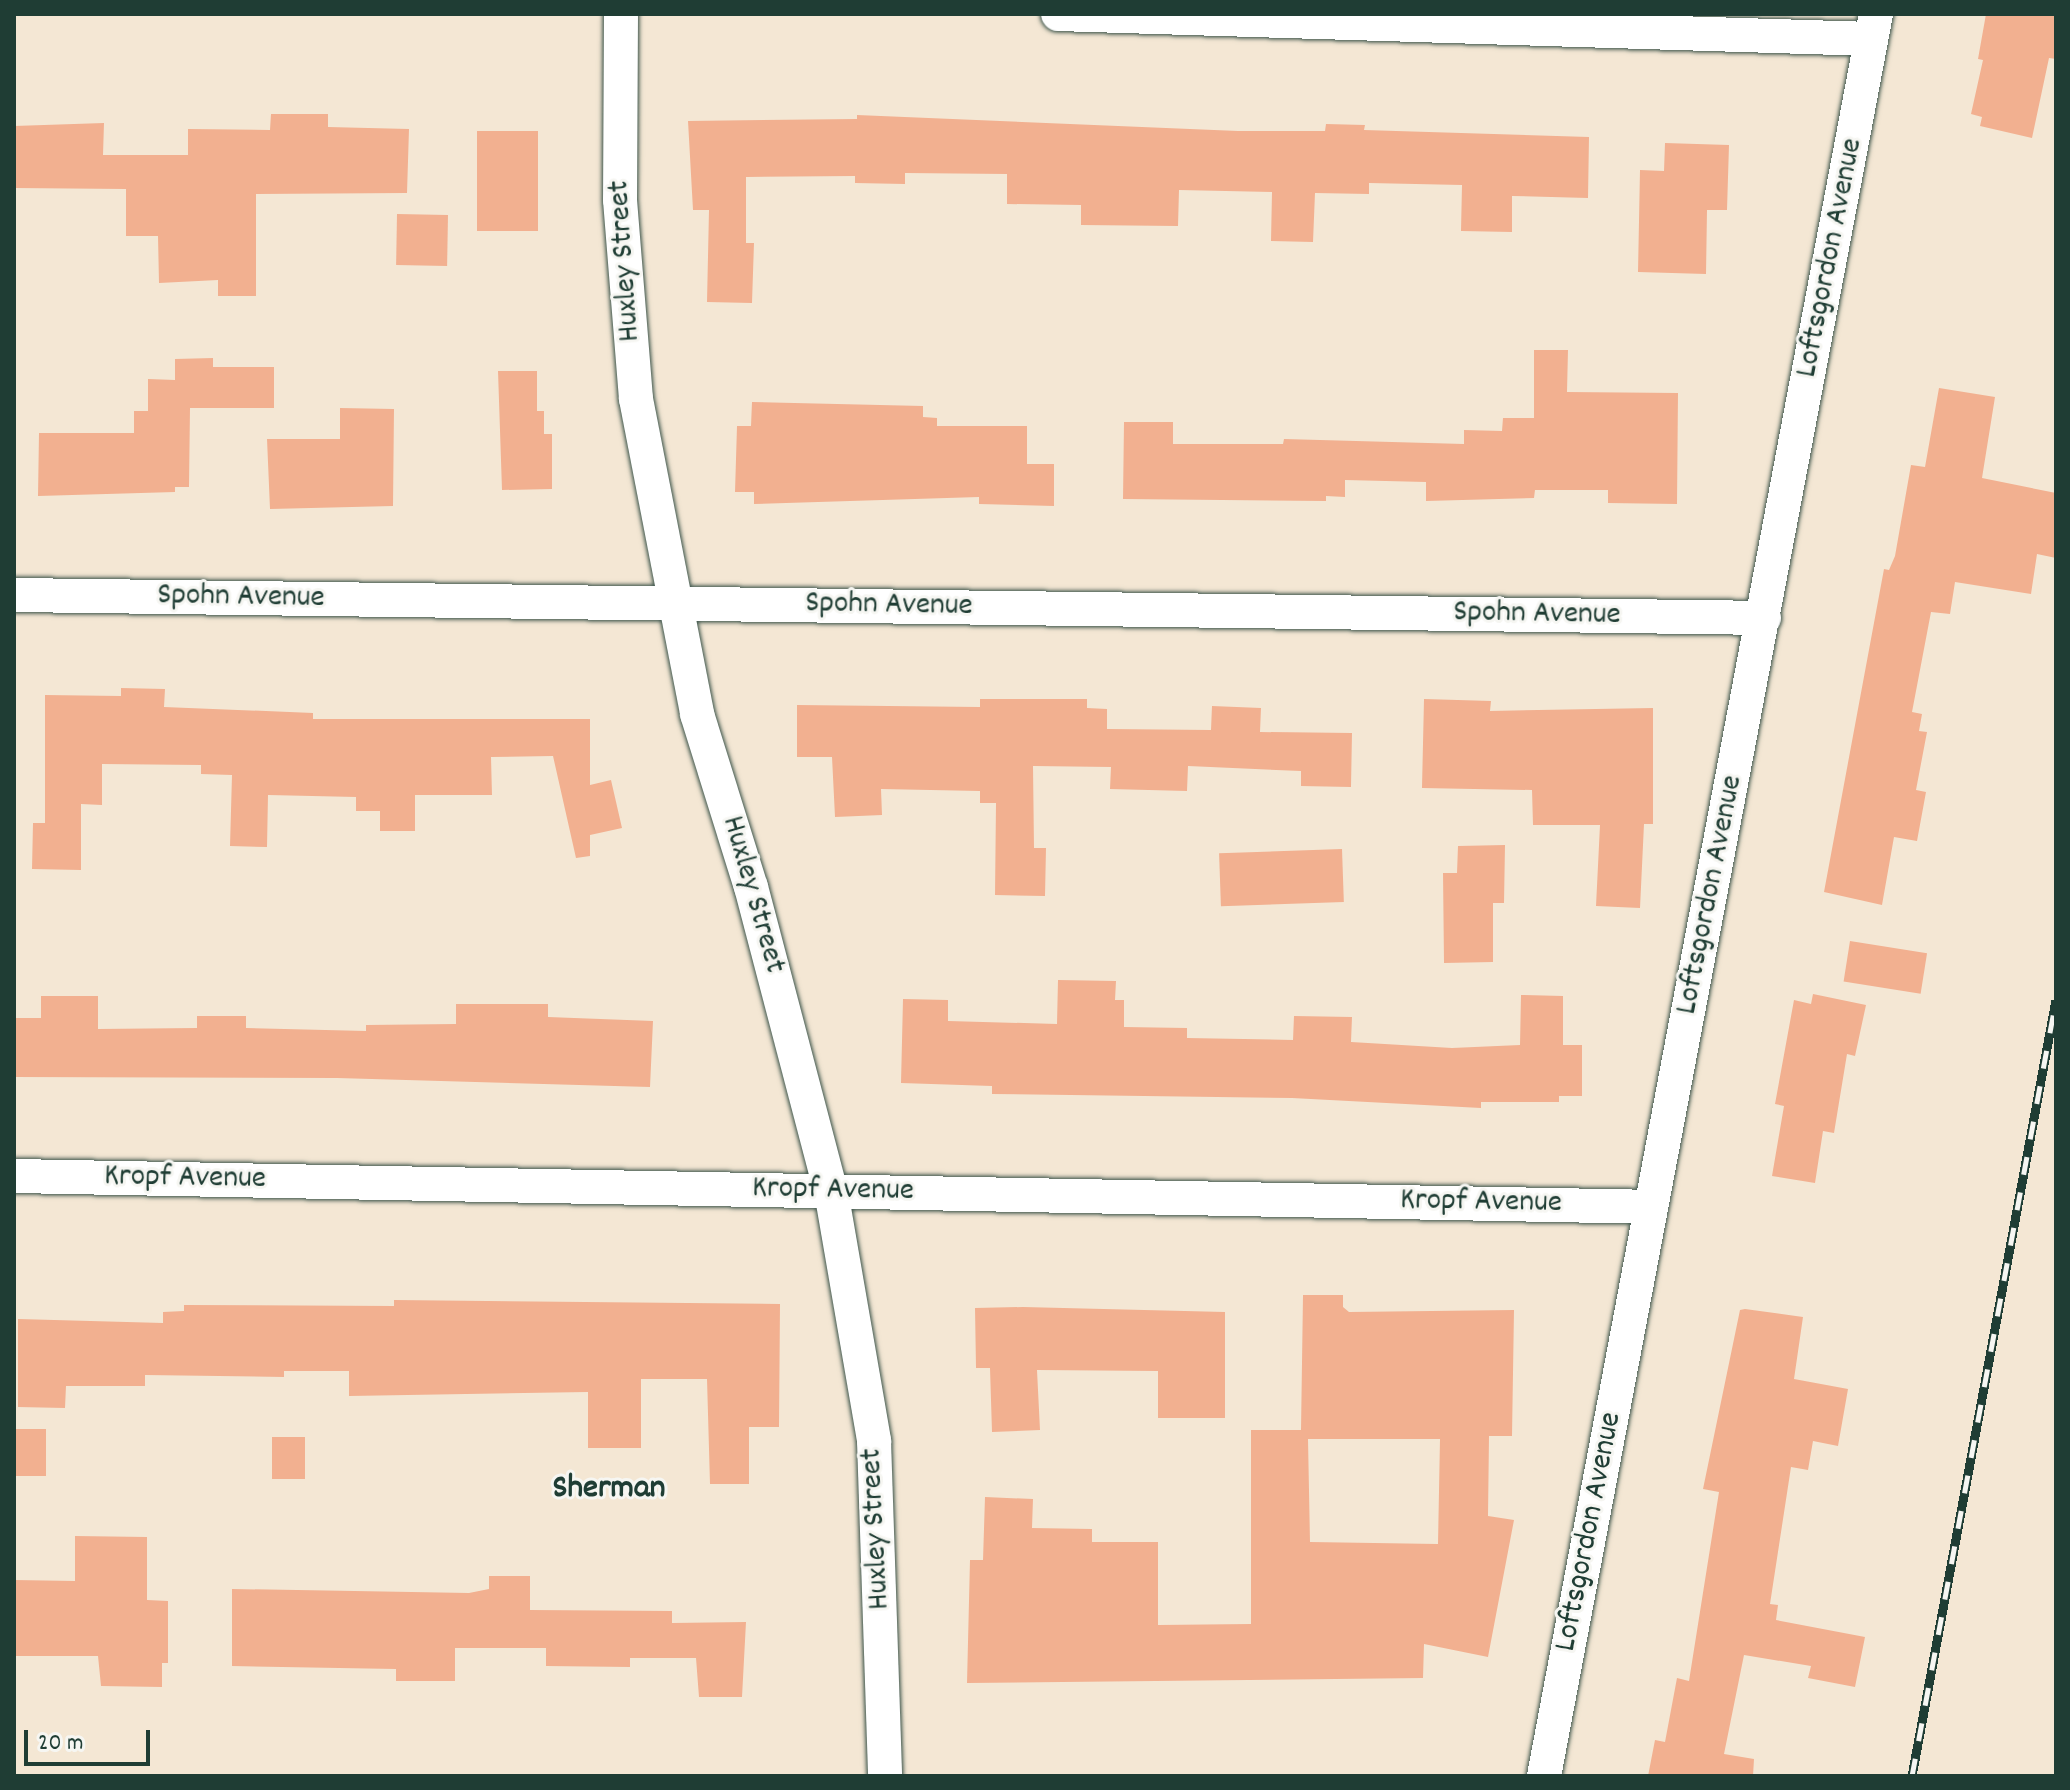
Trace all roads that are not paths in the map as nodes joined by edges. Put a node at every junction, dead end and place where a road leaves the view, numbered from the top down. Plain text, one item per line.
1 (621, 14) edge
2 (1058, 14) edge
3 (1874, 26) edge
4 (14, 595) edge
5 (675, 604) junction
6 (1764, 618) junction
7 (14, 1176) edge
8 (831, 1191) junction
9 (1651, 1207) junction
10 (885, 1776) edge
11 (1544, 1776) edge

1 - 5 street, Huxley Street
2 - 3 street
3 - 6 street, Loftsgordon Avenue
4 - 5 street, Spohn Avenue
5 - 6 street, Spohn Avenue
5 - 8 street, Huxley Street
6 - 9 street, Loftsgordon Avenue
7 - 8 street, Kropf Avenue
8 - 9 street, Kropf Avenue
8 - 10 street, Huxley Street
9 - 11 street, Loftsgordon Avenue

